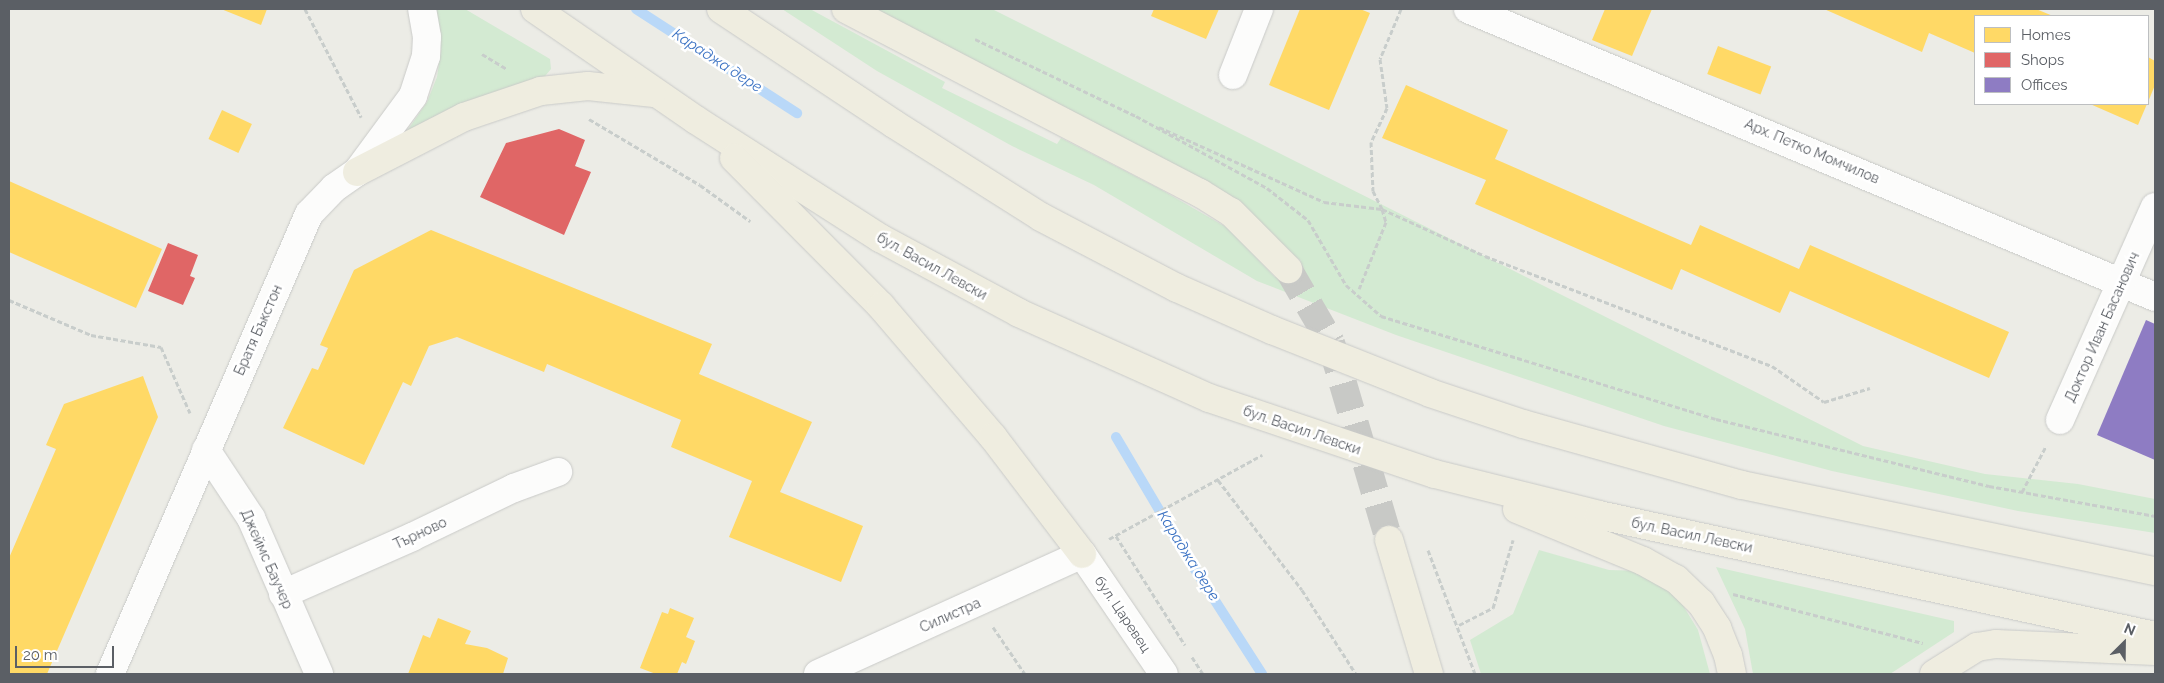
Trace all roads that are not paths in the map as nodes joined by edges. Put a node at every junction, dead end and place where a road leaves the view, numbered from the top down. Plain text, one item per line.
1 (422, 9) edge
2 (535, 9) edge
3 (721, 9) edge
4 (846, 9) edge
5 (1259, 9) edge
6 (1468, 9) edge
7 (1234, 75) dead end
8 (661, 95) junction
9 (696, 120) junction
10 (357, 172) junction
11 (2155, 207) edge
12 (1288, 269) tunnel mouth
13 (2124, 282) junction
14 (2155, 297) edge
15 (2060, 420) road end
16 (206, 450) junction
17 (558, 472) dead end
18 (1435, 474) junction
19 (1389, 540) tunnel mouth
20 (1082, 554) junction
21 (2155, 572) edge
22 (283, 594) junction
23 (2155, 636) edge
24 (2155, 651) edge
25 (110, 674) edge
26 (319, 674) edge
27 (818, 674) edge
28 (1164, 674) edge
29 (1429, 674) edge
30 (1732, 674) edge
31 (1934, 674) edge

1 - 10 street, Братя Бъкстон
2 - 8 highway, бул. Васил Левски
3 - 21 highway
4 - 12 highway
5 - 7 street
6 - 13 street, Арх. Петко Момчилов
8 - 9 highway, бул. Васил Левски
8 - 10 highway
9 - 18 highway, бул. Васил Левски
9 - 20 highway
10 - 16 street, Братя Бъкстон
11 - 13 street, Доктор Иван Басанович
13 - 14 street, Арх. Петко Момчилов
13 - 15 street, Доктор Иван Басанович
16 - 22 street, Джеймс Баучер
16 - 25 street, Братя Бъкстон
17 - 22 street, Търново
18 - 23 highway, бул. Васил Левски
18 - 30 highway
19 - 29 highway
20 - 27 street, Силистра
20 - 28 street, бул. Царевец
22 - 26 street, Джеймс Баучер
24 - 31 highway

